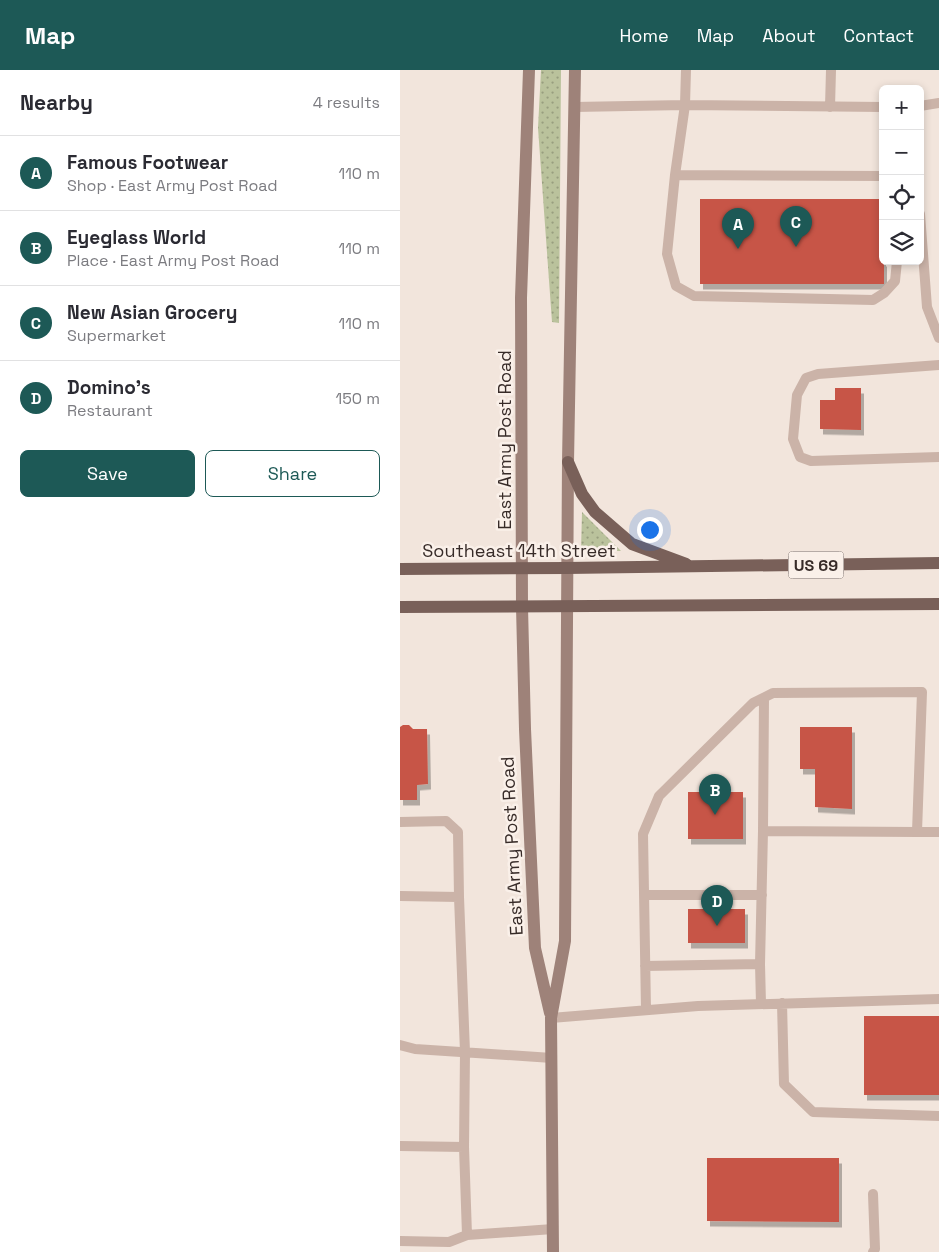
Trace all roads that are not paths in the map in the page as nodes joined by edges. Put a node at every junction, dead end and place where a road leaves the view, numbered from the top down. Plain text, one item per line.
1 (529, 70) edge
2 (575, 70) edge
3 (686, 70) edge
4 (831, 70) edge
5 (939, 103) edge
6 (685, 105) junction
7 (924, 105) edge
8 (574, 106) junction
9 (879, 107) edge
10 (830, 108) junction
11 (675, 175) junction
12 (879, 176) edge
13 (920, 220) edge
14 (897, 265) edge
15 (939, 338) edge
16 (939, 365) edge
17 (939, 457) edge
18 (568, 462) junction
19 (939, 563) edge
20 (693, 566) junction
21 (567, 568) junction
22 (400, 569) edge
23 (523, 569) junction
24 (939, 604) edge
25 (400, 607) edge
26 (522, 607) junction
27 (568, 607) junction
28 (764, 698) junction
29 (400, 822) edge
30 (763, 831) junction
31 (917, 832) junction
32 (939, 832) edge
33 (644, 895) junction
34 (762, 895) junction
35 (400, 896) edge
36 (459, 897) junction
37 (760, 964) junction
38 (645, 966) junction
39 (939, 998) edge
40 (782, 1003) junction
41 (761, 1004) junction
42 (646, 1010) junction
43 (551, 1018) junction
44 (400, 1045) edge
45 (465, 1052) junction
46 (552, 1058) junction
47 (939, 1116) edge
48 (400, 1146) edge
49 (464, 1147) junction
50 (873, 1194) dead end
51 (553, 1229) junction
52 (468, 1236) junction
53 (400, 1241) edge
54 (553, 1252) edge
55 (874, 1252) edge

1 - 23 main road, East Army Post Road
2 - 8 main road, East Army Post Road
3 - 6 lane
4 - 10 lane
5 - 7 lane
6 - 8 lane
6 - 10 lane
6 - 11 lane
8 - 18 main road, East Army Post Road
9 - 10 lane
11 - 12 lane
11 - 14 lane
13 - 15 lane
16 - 17 lane
18 - 20 main road
18 - 21 main road, East Army Post Road
19 - 20 main road, Southeast 14th Street / US 69
20 - 21 main road, Southeast 14th Street / US 69
21 - 23 main road, Southeast 14th Street / US 69
21 - 27 main road, East Army Post Road
22 - 23 main road, Southeast 14th Street / US 69
23 - 26 main road, East Army Post Road
24 - 27 main road
25 - 26 main road
26 - 27 main road
26 - 43 main road, East Army Post Road
27 - 43 main road, East Army Post Road
28 - 30 lane
28 - 31 lane
28 - 33 lane
29 - 36 lane
30 - 31 lane
30 - 34 lane
31 - 32 lane
33 - 34 lane
33 - 38 lane
34 - 37 lane
35 - 36 lane
36 - 45 lane
37 - 38 lane
37 - 41 lane
38 - 42 lane
39 - 40 lane
40 - 41 lane
40 - 47 lane
41 - 42 lane
42 - 43 lane
43 - 46 main road, East Army Post Road
44 - 45 lane
45 - 46 lane
45 - 49 lane
46 - 51 main road, East Army Post Road
48 - 49 lane
49 - 52 lane
50 - 55 lane
51 - 52 lane
51 - 54 main road, East Army Post Road
52 - 53 lane

